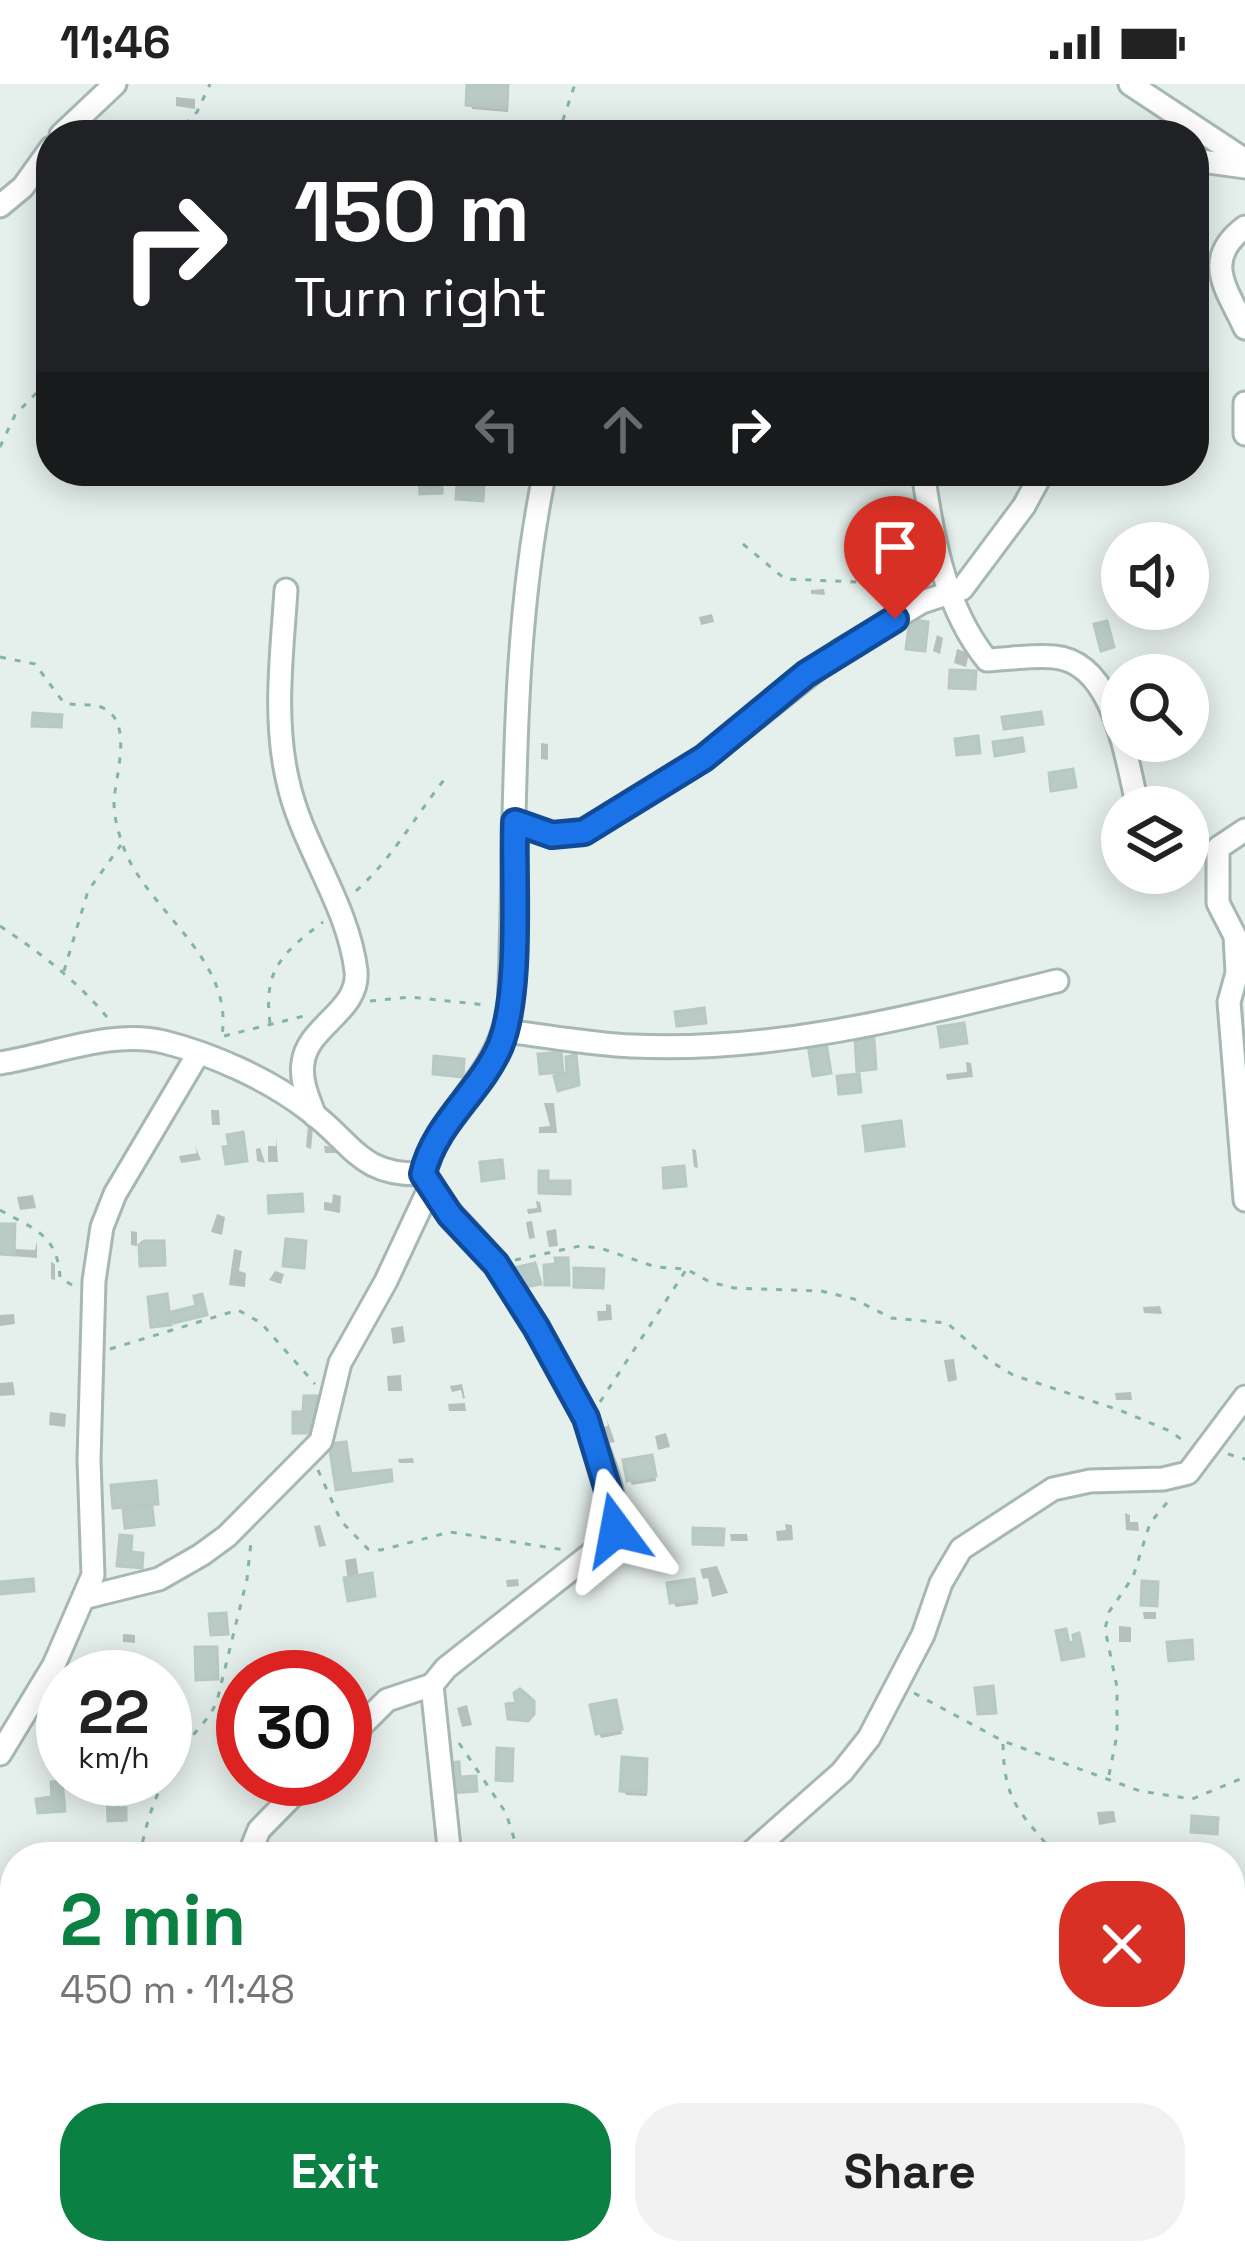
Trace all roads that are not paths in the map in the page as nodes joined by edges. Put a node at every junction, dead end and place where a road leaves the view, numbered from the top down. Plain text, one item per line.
1 (115, 84) edge
2 (1130, 84) edge
3 (77, 120) edge
4 (1182, 120) edge
5 (1209, 139) edge
6 (1209, 161) edge
7 (1245, 164) edge
8 (36, 168) edge
9 (0, 206) edge
10 (1245, 227) edge
11 (1245, 328) edge
12 (1245, 403) edge
13 (1245, 434) edge
14 (542, 486) edge
15 (926, 486) edge
16 (1035, 486) edge
17 (286, 590) dead end
18 (949, 594) junction
19 (1132, 786) edge
20 (515, 822) junction
21 (1245, 830) edge
22 (1057, 981) dead end
23 (505, 1030) junction
24 (206, 1057) junction
25 (0, 1063) edge
26 (315, 1116) junction
27 (427, 1180) junction
28 (1245, 1200) edge
29 (1245, 1397) edge
30 (87, 1598) junction
31 (431, 1685) junction
32 (372, 1715) edge
33 (0, 1754) edge
34 (283, 1806) edge
35 (254, 1842) edge
36 (448, 1842) edge
37 (763, 1842) edge

1 - 3 street
2 - 4 street
5 - 7 street
6 - 7 street
8 - 9 street
10 - 11 street
12 - 13 street
14 - 20 street
15 - 18 street
16 - 18 street
17 - 26 street
18 - 19 street
18 - 20 street
20 - 23 street
21 - 28 street
22 - 23 street
23 - 27 street
24 - 25 street
24 - 26 street
24 - 30 street
26 - 27 street
27 - 30 street
27 - 31 street
29 - 37 street
30 - 33 street
31 - 32 street
31 - 36 street
34 - 35 street

